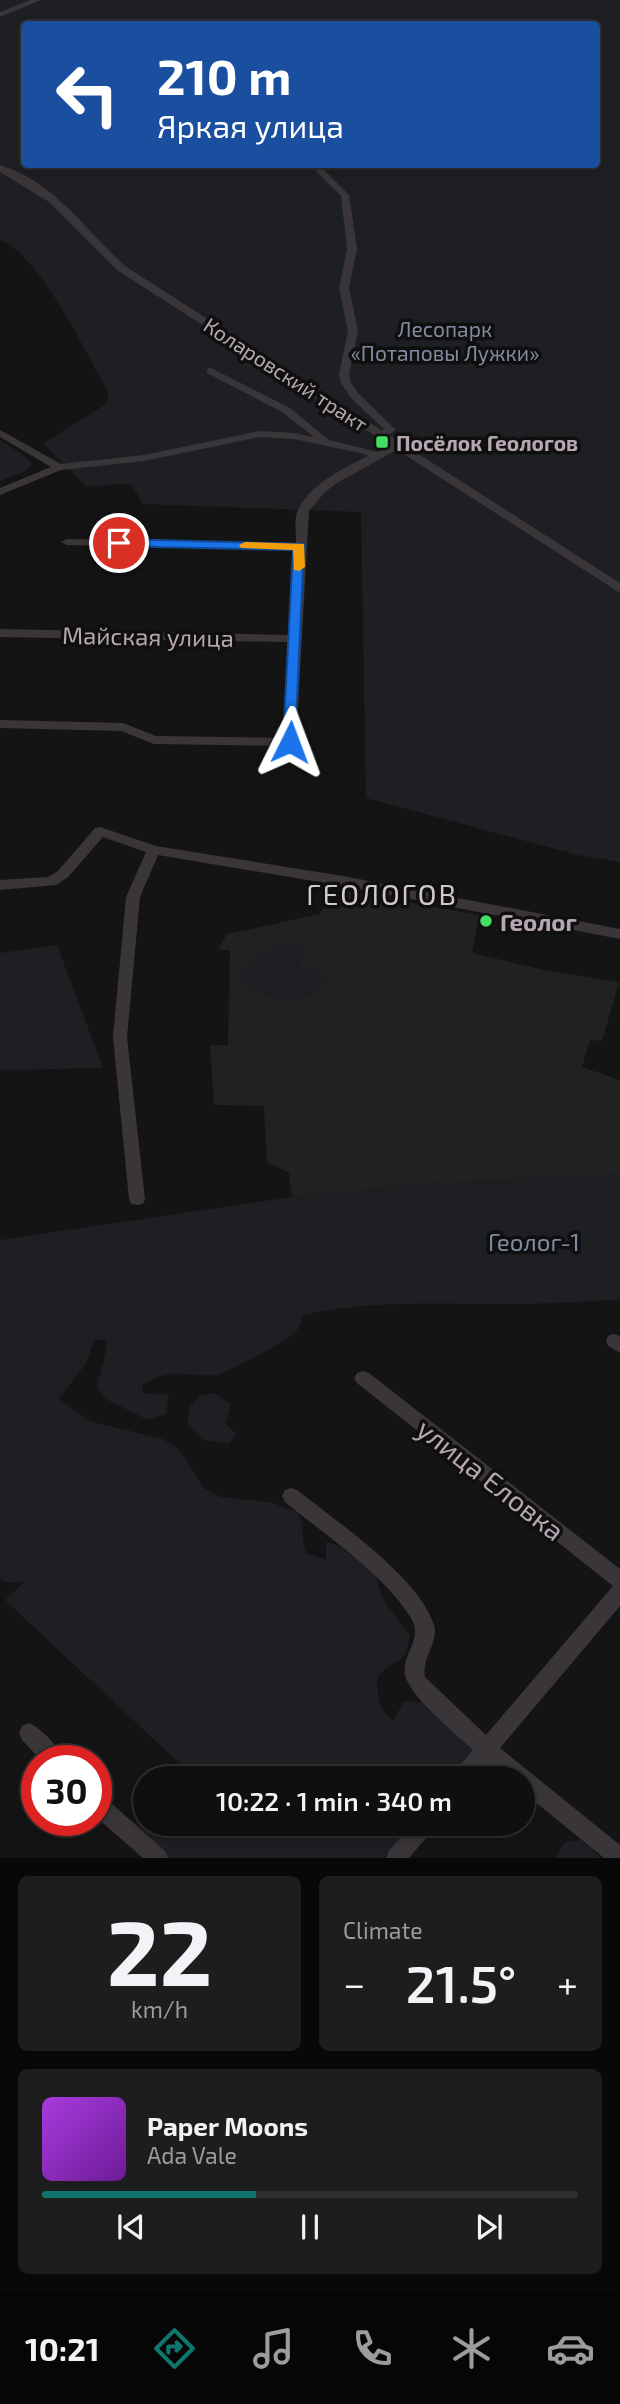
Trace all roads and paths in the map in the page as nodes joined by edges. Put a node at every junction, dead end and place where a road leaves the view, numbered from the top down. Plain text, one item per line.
1 (37, 0) edge
2 (0, 15) edge
3 (0, 168) edge
4 (317, 168) edge
5 (211, 371) dead end
6 (0, 433) edge
7 (382, 435) junction
8 (328, 443) junction
9 (399, 446) junction
10 (376, 456) junction
11 (59, 467) junction
12 (0, 492) edge
13 (67, 542) dead end
14 (300, 546) junction
15 (620, 589) edge
16 (0, 633) edge
17 (295, 639) junction
18 (0, 724) edge
19 (154, 850) junction
20 (0, 885) edge
21 (620, 934) edge
22 (137, 1199) dead end
23 (363, 1378) dead end
24 (291, 1496) dead end
25 (620, 1580) edge
26 (620, 1592) edge
27 (29, 1733) dead end
28 (40, 1745) edge
29 (486, 1749) junction
30 (472, 1766) edge
31 (506, 1766) edge
32 (535, 1789) edge
33 (112, 1817) edge
34 (415, 1836) edge
35 (158, 1858) edge
36 (396, 1858) edge
37 (620, 1858) edge

1 - 2 street
3 - 7 street, Коларовский тракт
4 - 7 street
5 - 8 street
6 - 11 street
7 - 9 street, Коларовский тракт
8 - 10 street
8 - 11 street
9 - 10 street
9 - 15 street, Коларовский тракт
10 - 14 street
11 - 12 street
13 - 14 street
14 - 17 street
16 - 17 street, Майская улица
17 - 18 street
19 - 20 street
19 - 21 street
19 - 22 street
23 - 25 street, улица Еловка
24 - 29 street
26 - 29 street
27 - 28 street
29 - 30 street
29 - 31 street
32 - 37 street
33 - 35 street
34 - 36 street

